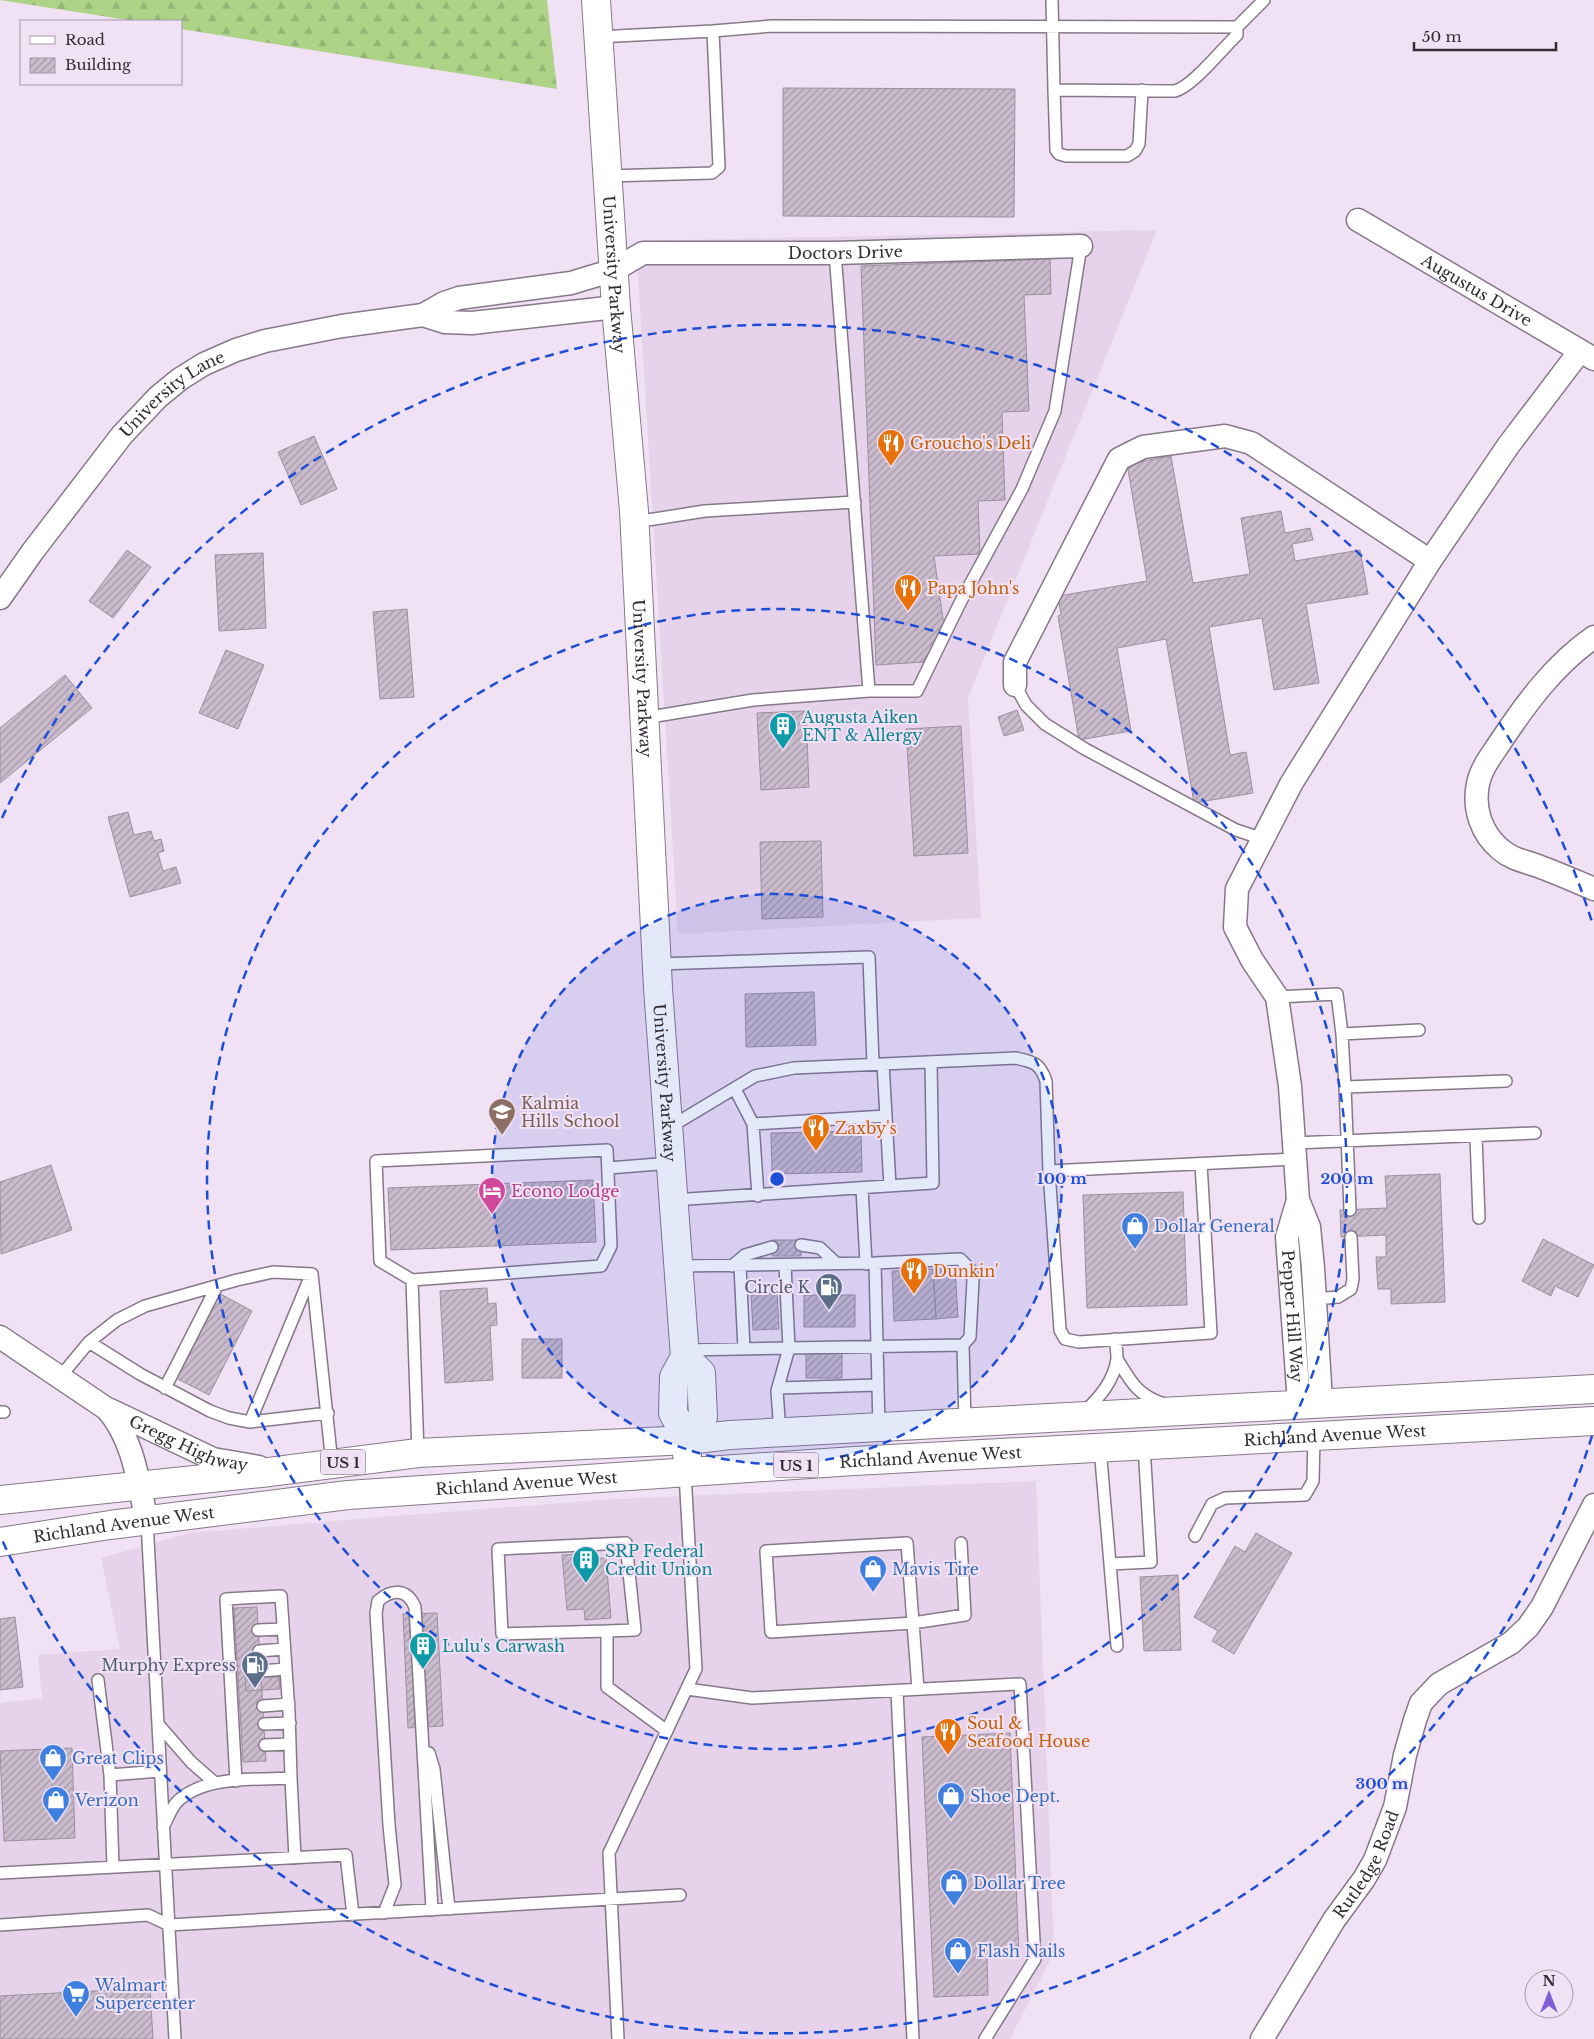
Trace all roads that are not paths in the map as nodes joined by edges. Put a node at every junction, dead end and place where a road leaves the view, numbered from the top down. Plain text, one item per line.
1 (596, 0) edge
2 (1052, 0) edge
3 (1264, 0) edge
4 (1052, 26) junction
5 (1237, 27) junction
6 (713, 31) junction
7 (598, 37) junction
8 (1054, 90) junction
9 (1142, 90) junction
10 (608, 176) junction
11 (1358, 220) dead end
12 (1081, 246) joint
13 (836, 253) junction
14 (614, 270) junction
15 (616, 307) junction
16 (423, 315) junction
17 (1587, 355) edge
18 (854, 502) junction
19 (635, 522) junction
20 (1430, 561) junction
21 (0, 598) edge
22 (1594, 637) edge
23 (1015, 685) joint
24 (869, 691) junction
25 (644, 718) junction
26 (1263, 839) junction
27 (1594, 889) edge
28 (658, 964) junction
29 (1277, 997) junction
30 (1419, 1030) dead end
31 (1342, 1034) junction
32 (931, 1062) junction
33 (878, 1064) junction
34 (1506, 1081) dead end
35 (1345, 1087) junction
36 (735, 1089) junction
37 (886, 1116) junction
38 (753, 1124) junction
39 (668, 1128) junction
40 (1535, 1133) dead end
41 (1476, 1136) junction
42 (1346, 1141) junction
43 (1295, 1151) junction
44 (671, 1164) junction
45 (1201, 1164) junction
46 (609, 1168) junction
47 (1049, 1171) junction
48 (890, 1186) junction
49 (862, 1188) junction
50 (758, 1196) junction
51 (673, 1200) junction
52 (1298, 1200) junction
53 (1350, 1210) dead end
54 (1479, 1218) dead end
55 (1351, 1236) dead end
56 (801, 1245) dead end
57 (772, 1247) dead end
58 (837, 1264) junction
59 (871, 1264) junction
60 (785, 1265) junction
61 (678, 1266) junction
62 (736, 1266) junction
63 (312, 1274) junction
64 (412, 1280) junction
65 (217, 1286) junction
66 (1315, 1300) junction
67 (0, 1337) edge
68 (1115, 1339) junction
69 (88, 1342) junction
70 (963, 1345) junction
71 (878, 1346) junction
72 (789, 1348) junction
73 (744, 1349) junction
74 (685, 1354) junction
75 (1117, 1359) junction
76 (60, 1377) junction
77 (878, 1384) junction
78 (165, 1388) junction
79 (778, 1388) junction
80 (1594, 1389) edge
81 (1310, 1403) junction
82 (107, 1409) junction
83 (1192, 1410) junction
84 (328, 1413) junction
85 (1078, 1416) junction
86 (1594, 1421) edge
87 (250, 1422) junction
88 (965, 1423) junction
89 (879, 1428) junction
90 (780, 1433) junction
91 (1314, 1436) junction
92 (688, 1440) junction
93 (1144, 1446) junction
94 (1100, 1448) junction
95 (418, 1452) junction
96 (332, 1464) junction
97 (302, 1467) junction
98 (684, 1473) junction
99 (139, 1486) junction
100 (0, 1500) edge
101 (1594, 1505) edge
102 (147, 1521) junction
103 (1195, 1536) dead end
104 (0, 1542) edge
105 (961, 1543) dead end
106 (1110, 1564) junction
107 (913, 1623) junction
108 (283, 1629) junction
109 (258, 1630) dead end
110 (607, 1631) junction
111 (1117, 1646) dead end
112 (284, 1649) junction
113 (259, 1651) dead end
114 (286, 1670) junction
115 (261, 1671) dead end
116 (98, 1680) dead end
117 (687, 1689) junction
118 (918, 1689) junction
119 (897, 1691) junction
120 (289, 1704) junction
121 (263, 1706) dead end
122 (290, 1723) junction
123 (158, 1724) junction
124 (264, 1724) dead end
125 (667, 1730) junction
126 (424, 1738) junction
127 (290, 1744) junction
128 (265, 1745) dead end
129 (160, 1771) junction
130 (110, 1775) junction
131 (291, 1778) junction
132 (236, 1781) junction
133 (215, 1783) junction
134 (163, 1827) junction
135 (295, 1858) junction
136 (165, 1865) junction
137 (113, 1867) junction
138 (0, 1873) edge
139 (680, 1895) dead end
140 (611, 1900) junction
141 (449, 1909) junction
142 (432, 1910) junction
143 (384, 1913) junction
144 (353, 1915) junction
145 (0, 1924) edge
146 (168, 1925) junction
147 (175, 2039) edge
148 (618, 2039) edge
149 (913, 2039) edge
150 (984, 2039) edge
151 (1262, 2039) edge

1 - 7 main road, University Parkway
2 - 4 lane
3 - 5 lane
4 - 5 lane
4 - 6 lane
4 - 8 lane
5 - 9 lane
6 - 7 lane
6 - 10 lane
7 - 10 main road, University Parkway
8 - 9 lane
8 - 9 lane
10 - 14 main road, University Parkway
11 - 17 street, Augustus Drive
12 - 13 street, Doctors Drive
12 - 24 lane
13 - 14 street, Doctors Drive
13 - 18 lane
14 - 15 main road, University Parkway
14 - 16 street, University Lane
15 - 16 street, University Lane
15 - 19 main road, University Parkway
16 - 21 street, University Lane
17 - 20 street
18 - 19 lane
18 - 24 lane
19 - 25 main road, University Parkway
20 - 23 street
20 - 26 street
22 - 27 street
23 - 26 lane
24 - 25 lane
25 - 28 main road, University Parkway
26 - 29 street
28 - 33 lane
28 - 39 main road, University Parkway
29 - 31 lane
29 - 43 street, Pepper Hill Way
30 - 31 lane
31 - 35 lane
32 - 33 lane
32 - 47 lane
32 - 48 lane
33 - 36 lane
33 - 37 lane
34 - 35 lane
35 - 42 lane
36 - 38 lane
36 - 39 lane
37 - 38 lane
37 - 48 lane
38 - 50 lane
39 - 44 main road, University Parkway
40 - 41 lane
41 - 42 lane
41 - 54 lane
42 - 43 lane
42 - 53 lane
43 - 45 lane
43 - 52 street, Pepper Hill Way
44 - 46 lane
44 - 51 main road, University Parkway
45 - 47 lane
45 - 68 lane
46 - 64 lane
46 - 64 lane
47 - 68 lane
48 - 49 lane
49 - 50 lane
49 - 59 lane
50 - 51 lane
51 - 61 main road, University Parkway
52 - 66 street, Pepper Hill Way
52 - 81 street, Pepper Hill Way
55 - 66 lane
56 - 58 lane
57 - 62 lane
58 - 59 lane
58 - 60 lane
59 - 70 lane
59 - 71 lane
60 - 62 lane
60 - 72 lane
61 - 62 lane
61 - 74 main road, University Parkway
62 - 73 lane
63 - 65 lane
63 - 84 lane
63 - 87 lane
64 - 95 lane
65 - 69 lane
65 - 78 lane
66 - 81 street, Pepper Hill Way
67 - 76 street, Gregg Highway
68 - 75 lane
69 - 76 lane
69 - 78 lane
70 - 71 lane
70 - 88 lane
71 - 72 lane
71 - 77 lane
72 - 73 lane
72 - 79 lane
73 - 74 lane
74 - 92 main road
75 - 83 lane
75 - 85 lane
76 - 82 street, Gregg Highway
77 - 79 lane
77 - 89 lane
78 - 87 lane
79 - 90 lane
80 - 81 main road, Richland Avenue West / US 1
81 - 83 main road, Richland Avenue West / US 1
82 - 97 street, Gregg Highway
82 - 99 street, Gregg Highway
83 - 85 main road, Richland Avenue West / US 1
84 - 87 lane
84 - 96 lane
85 - 88 main road, Richland Avenue West / US 1
86 - 91 main road, Richland Avenue West / US 1
88 - 89 main road, Richland Avenue West / US 1
89 - 90 main road, Richland Avenue West / US 1
90 - 92 main road, Richland Avenue West / US 1
91 - 93 main road, Richland Avenue West / US 1
91 - 103 lane
92 - 95 main road, Richland Avenue West / US 1
92 - 98 main road
93 - 94 main road, Richland Avenue West / US 1
93 - 106 lane
94 - 98 main road, Richland Avenue West / US 1
94 - 106 lane
95 - 96 main road, Richland Avenue West / US 1
96 - 97 main road, Richland Avenue West / US 1
97 - 99 main road, Richland Avenue West / US 1
98 - 102 main road, Richland Avenue West / US 1
98 - 117 lane
99 - 100 main road, Richland Avenue West / US 1
99 - 102 street, Gregg Highway
101 - 151 street, Rutledge Road
102 - 104 main road, Richland Avenue West / US 1
102 - 123 lane
105 - 107 lane
106 - 111 lane
107 - 107 lane
107 - 118 lane
108 - 109 lane
108 - 112 lane
108 - 132 lane
110 - 110 lane
110 - 125 lane
112 - 113 lane
112 - 114 lane
114 - 115 lane
114 - 120 lane
116 - 130 lane
117 - 119 lane
117 - 125 lane
118 - 119 lane
118 - 150 lane
119 - 149 lane
120 - 121 lane
120 - 122 lane
122 - 124 lane
122 - 127 lane
123 - 129 lane
123 - 133 lane
125 - 140 lane
126 - 141 lane
126 - 142 lane
126 - 143 lane
127 - 128 lane
127 - 131 lane
129 - 130 lane
129 - 134 lane
130 - 137 lane
131 - 132 lane
131 - 135 lane
132 - 133 lane
133 - 134 lane
134 - 136 lane
135 - 136 lane
135 - 144 lane
136 - 137 lane
136 - 146 lane
137 - 138 lane
139 - 140 lane
140 - 141 lane
140 - 148 lane
141 - 142 lane
142 - 143 lane
143 - 144 lane
144 - 146 lane
145 - 146 lane
146 - 147 lane

